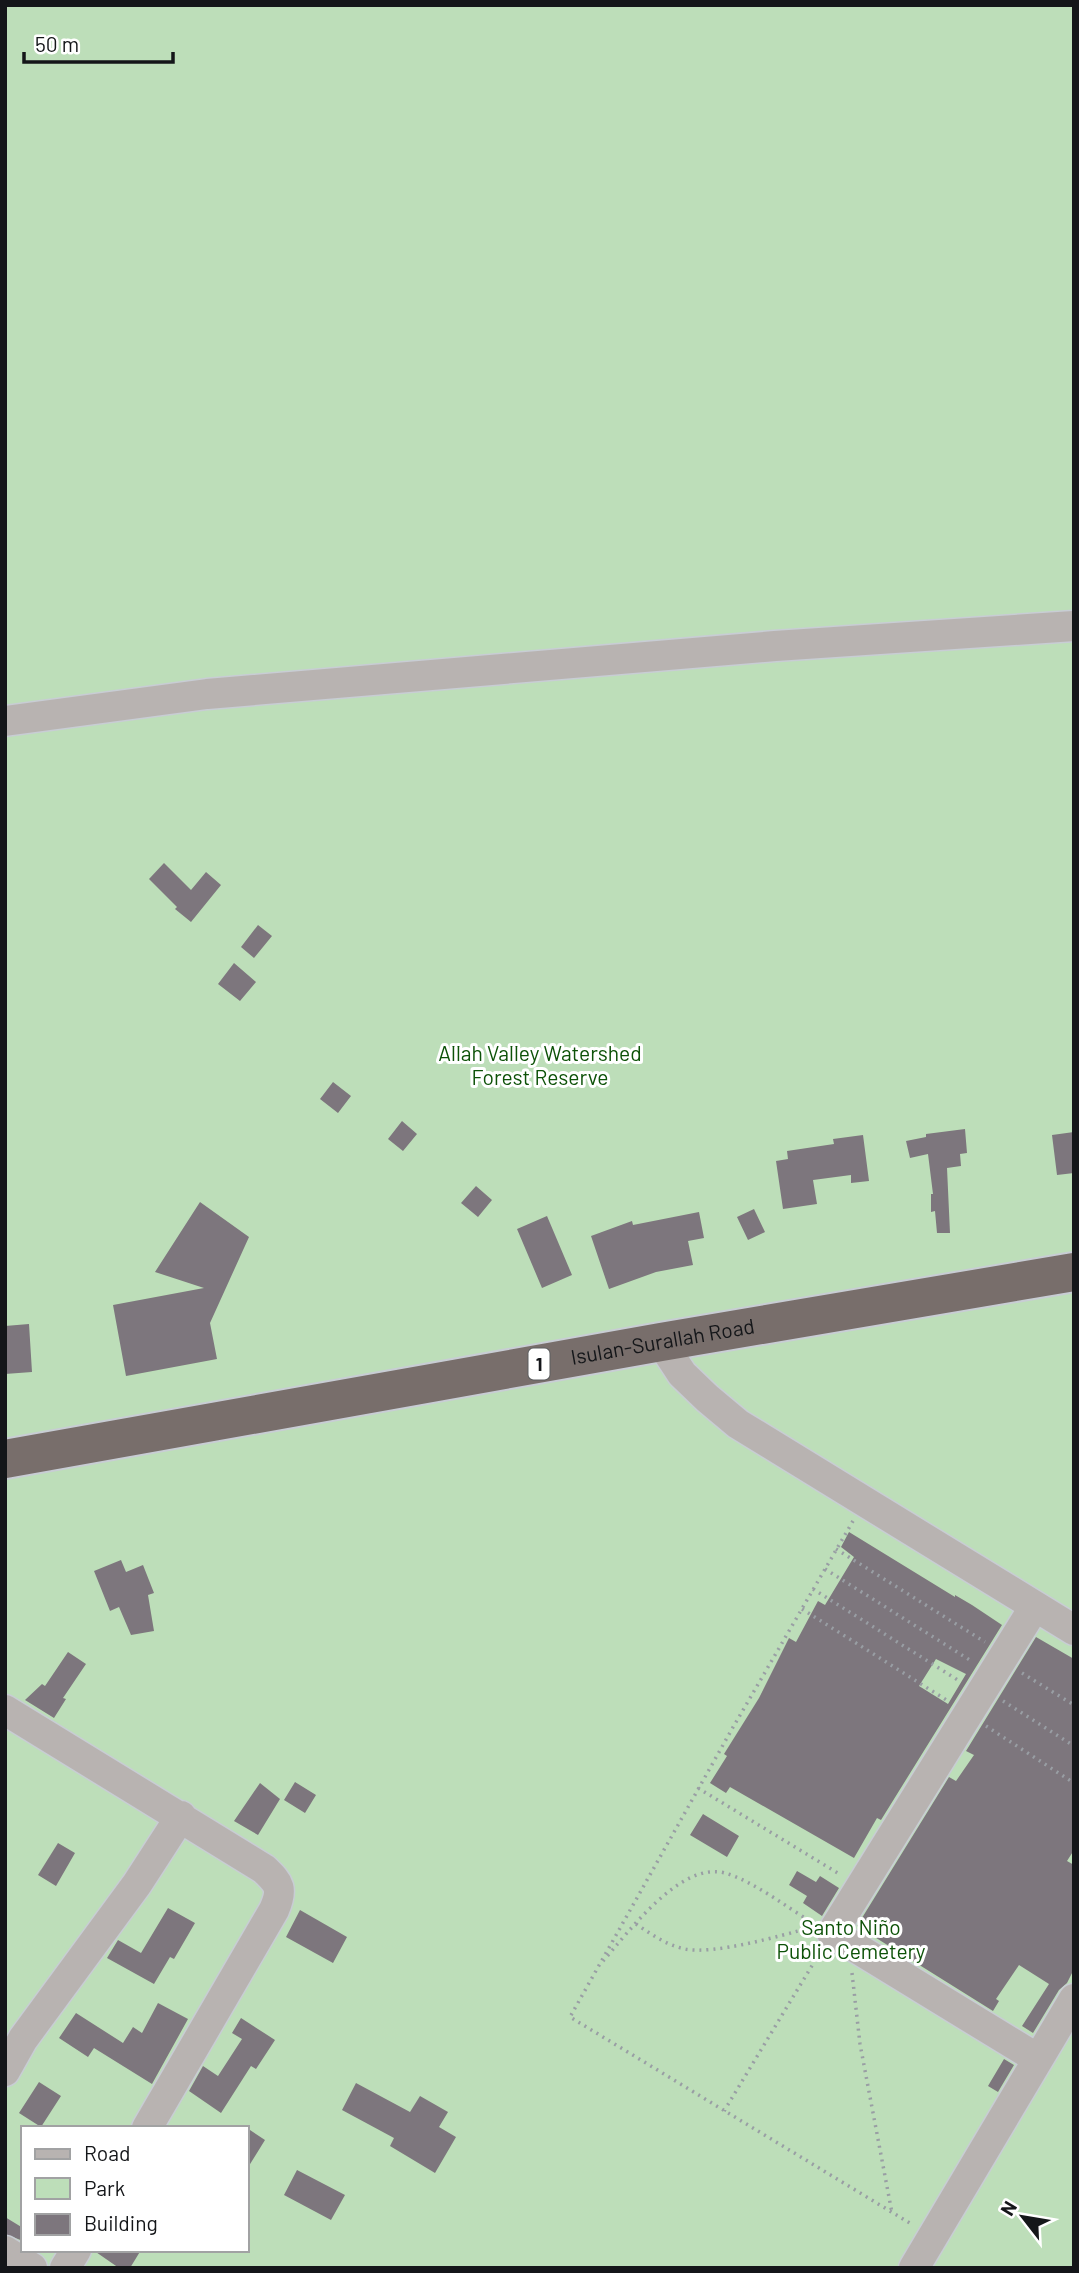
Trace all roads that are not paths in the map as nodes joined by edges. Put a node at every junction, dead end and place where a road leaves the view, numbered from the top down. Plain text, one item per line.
1 (1074, 626) edge
2 (5, 721) edge
3 (1074, 1272) edge
4 (662, 1342) junction
5 (5, 1459) edge
6 (1035, 1606) junction
7 (1074, 1630) edge
8 (5, 1710) edge
9 (181, 1816) junction
10 (1074, 1999) edge
11 (14, 2033) edge
12 (1038, 2059) junction
13 (5, 2071) edge
14 (148, 2126) edge
15 (5, 2251) edge
16 (75, 2252) edge
17 (32, 2268) edge
18 (65, 2268) edge
19 (914, 2268) edge

1 - 2 street
3 - 4 highway, Isulan-Surallah Road / 1
4 - 5 highway, Isulan-Surallah Road / 1
4 - 6 street
6 - 7 street
6 - 12 street
8 - 9 street
9 - 11 street
9 - 14 street
10 - 12 street
11 - 13 street
12 - 19 street
15 - 17 street
16 - 18 street

